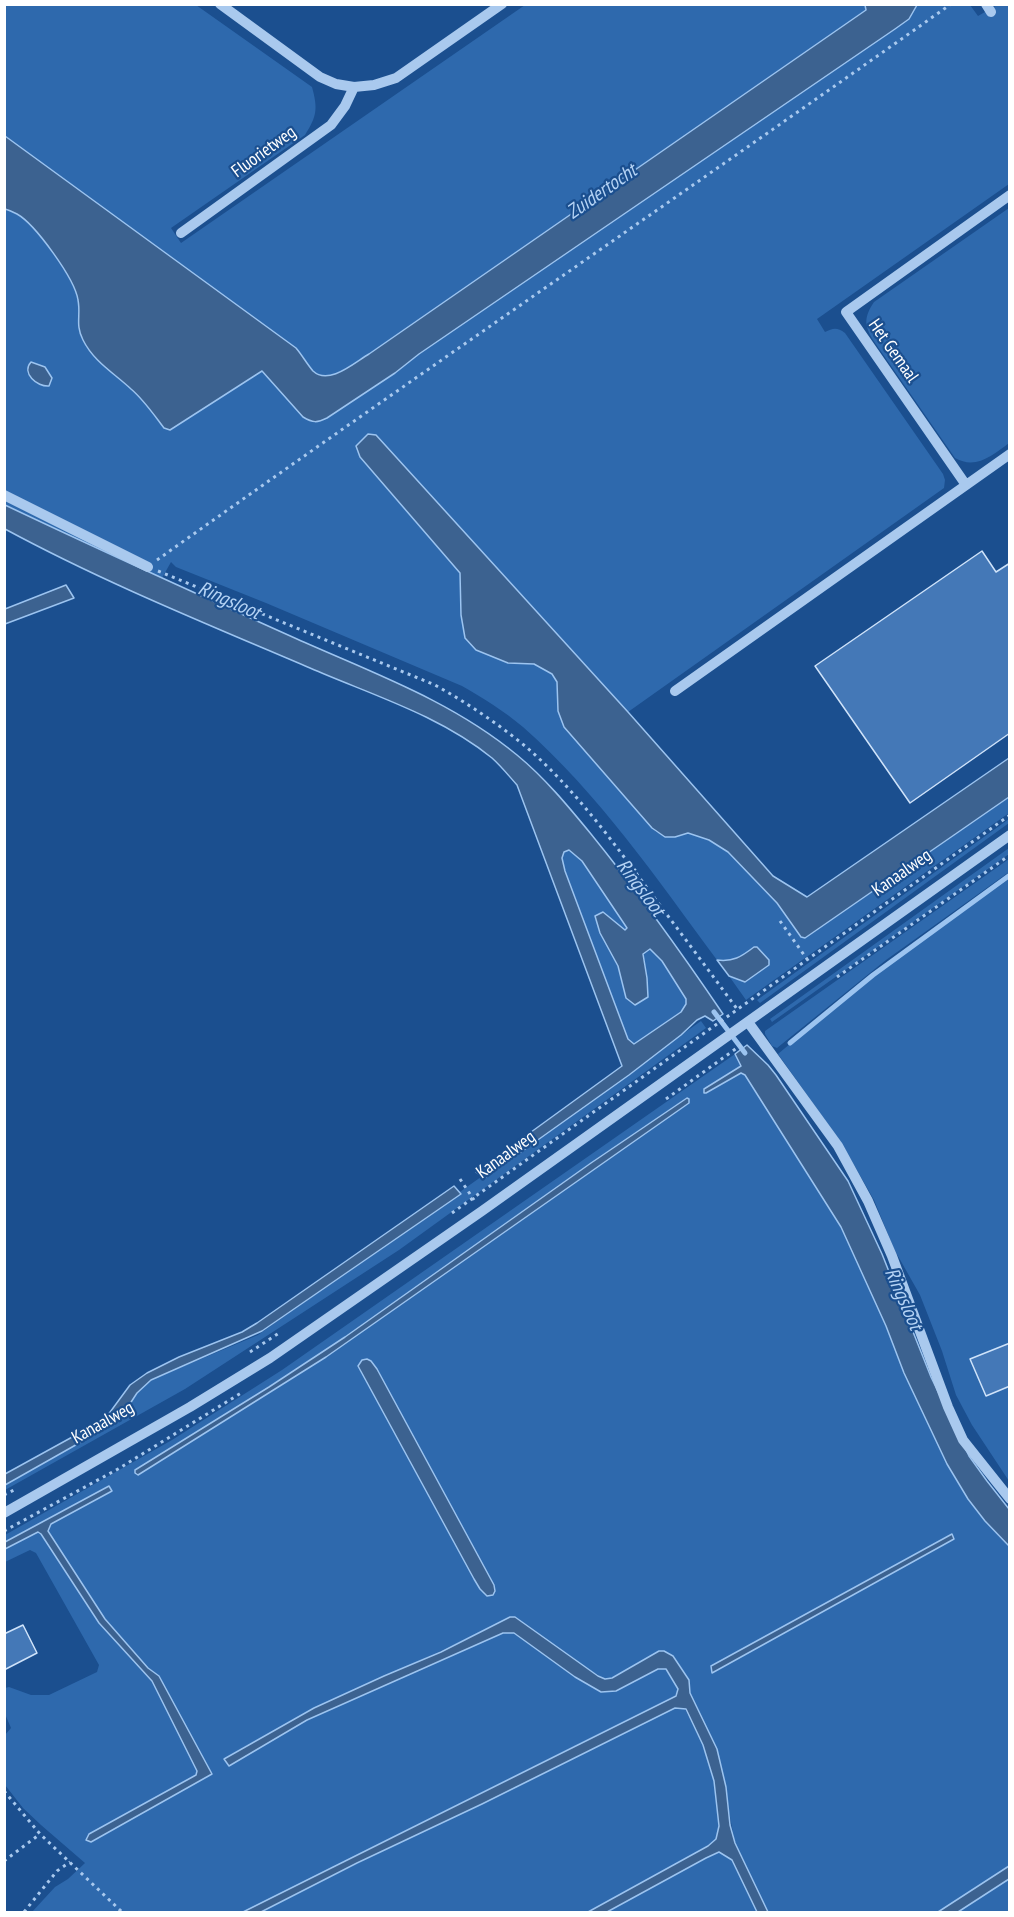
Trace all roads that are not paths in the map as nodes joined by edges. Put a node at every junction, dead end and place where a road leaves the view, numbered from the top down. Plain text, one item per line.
1 (220, 4) edge
2 (502, 4) edge
3 (354, 87) junction
4 (1010, 195) edge
5 (181, 233) dead end
6 (1010, 454) edge
7 (966, 484) junction
8 (4, 495) edge
9 (148, 567) road end
10 (675, 691) dead end
11 (1007, 838) edge
12 (746, 1023) junction
13 (1010, 1499) edge
14 (4, 1514) edge

1 - 3 street
2 - 3 street
3 - 5 street, Fluorietweg
4 - 7 street, Het Gemaal
6 - 7 street
7 - 10 street
8 - 9 street
11 - 12 street, Kanaalweg
12 - 13 street
12 - 14 street, Kanaalweg

